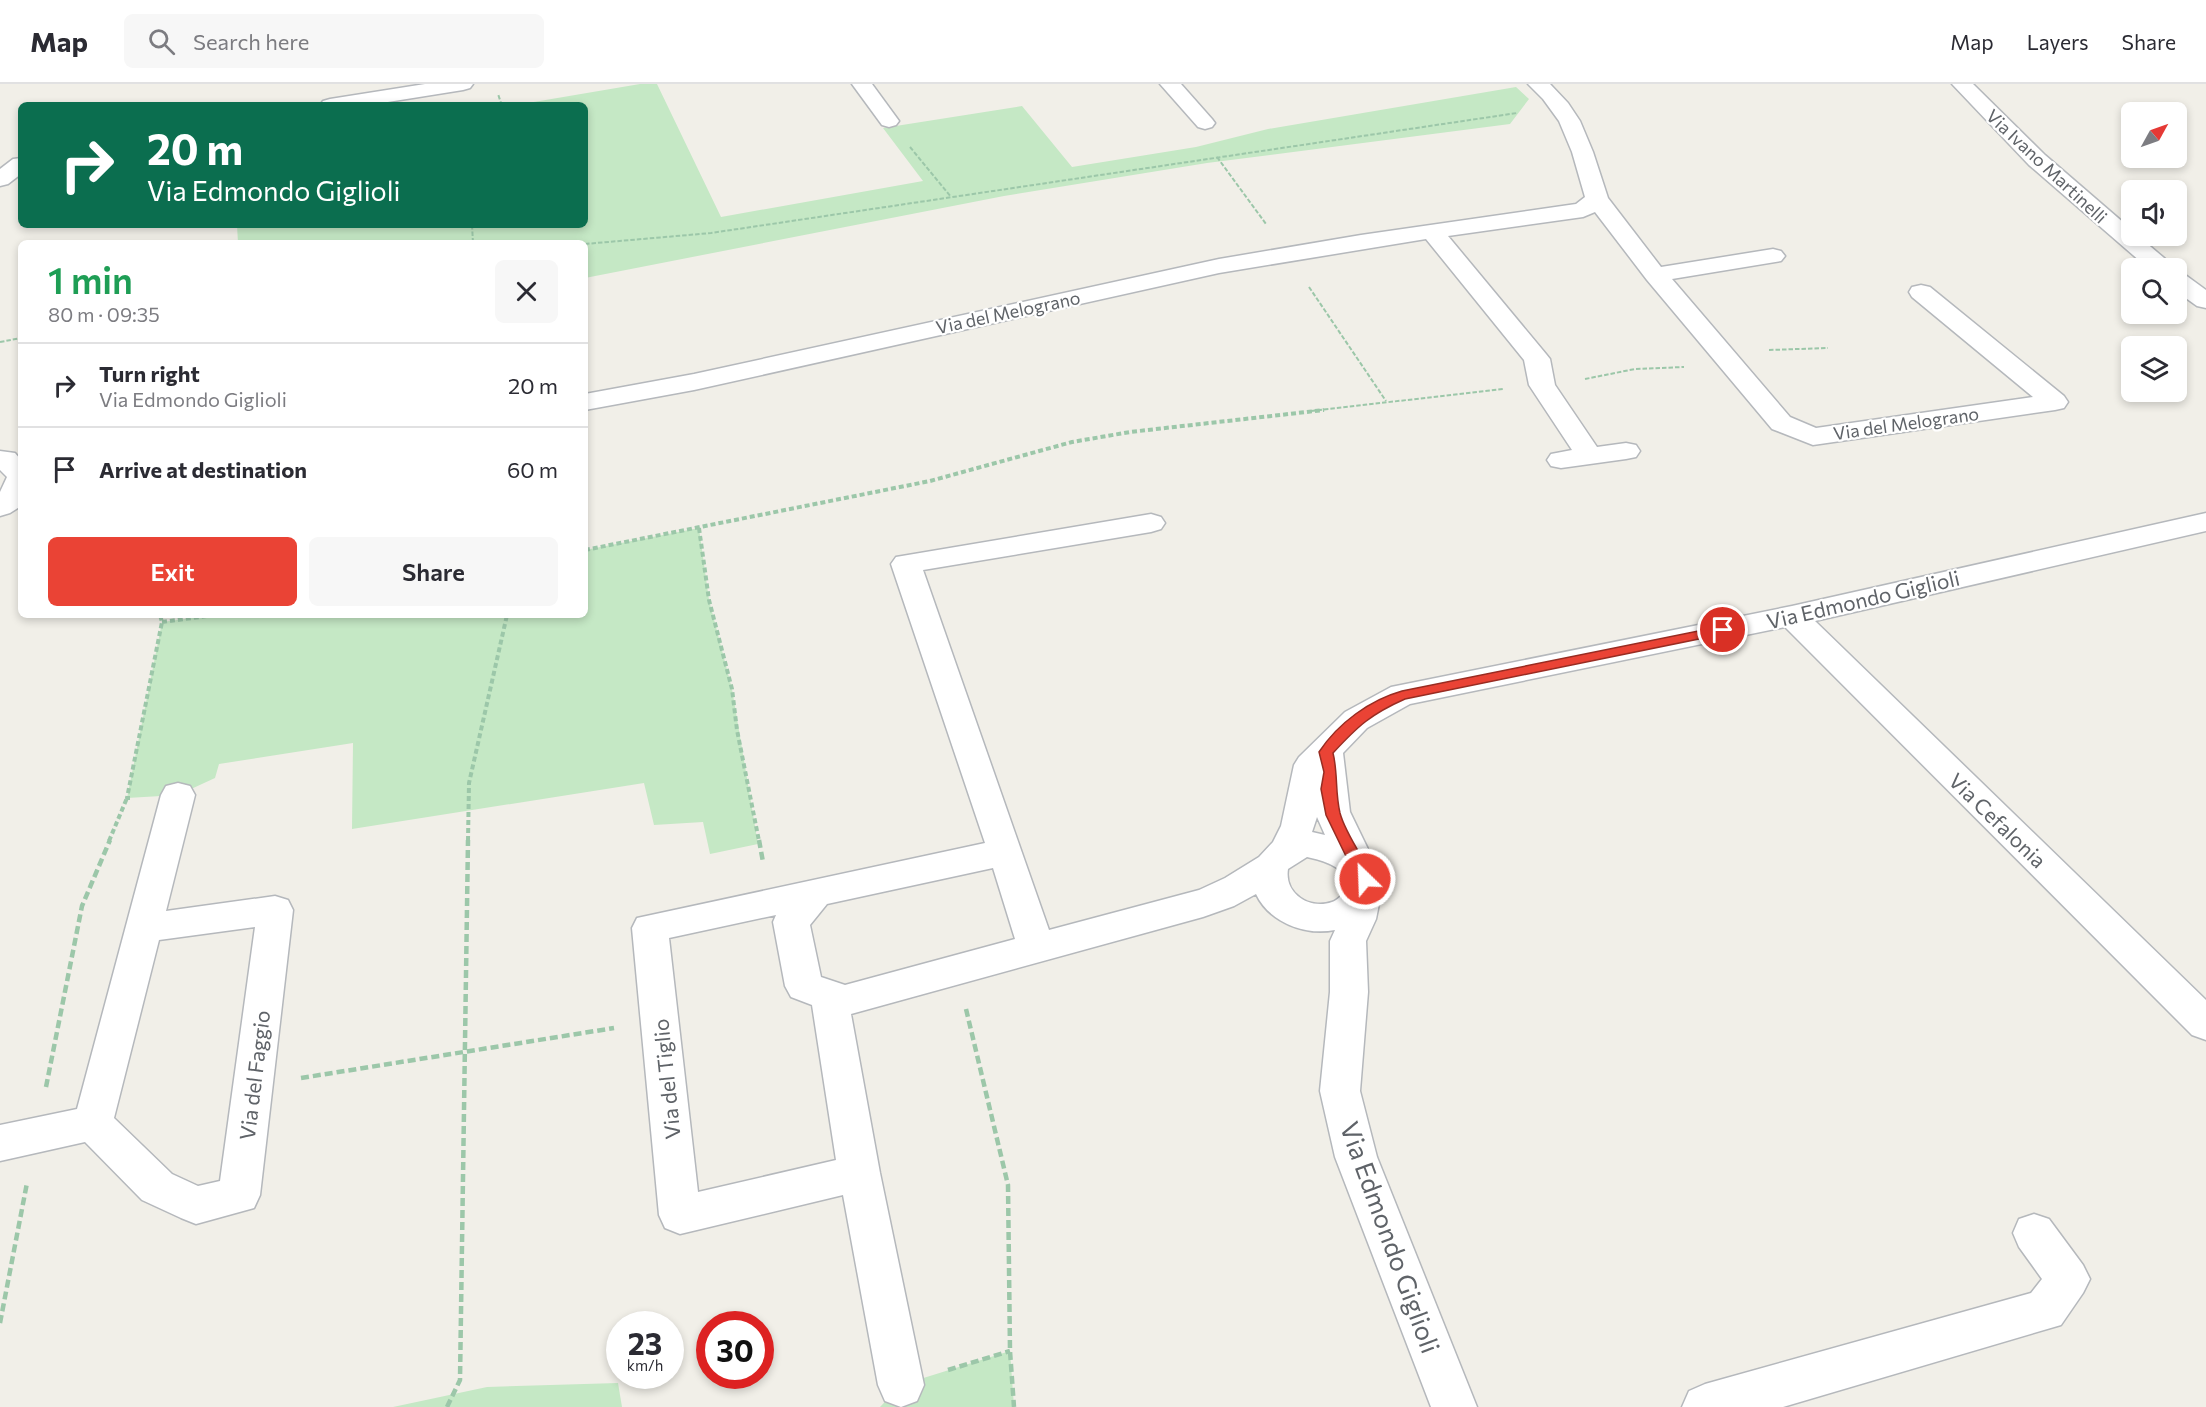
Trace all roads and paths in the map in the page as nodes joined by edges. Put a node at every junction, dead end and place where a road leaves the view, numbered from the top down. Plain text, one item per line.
1 (463, 84) edge
2 (862, 84) edge
3 (1170, 84) edge
4 (1538, 84) edge
5 (1962, 84) edge
6 (349, 102) edge
7 (1560, 107) junction
8 (889, 121) joint
9 (1205, 123) dead end
10 (18, 166) edge
11 (0, 179) edge
12 (951, 197) junction
13 (1597, 199) junction
14 (1433, 233) junction
15 (588, 244) edge
16 (1773, 256) dead end
17 (2148, 258) edge
18 (1655, 275) junction
19 (2187, 287) edge
20 (1921, 292) dead end
21 (2206, 301) edge
22 (18, 339) edge
23 (0, 342) edge
24 (1828, 348) dead end
25 (1732, 366) junction
26 (1542, 386) junction
27 (588, 401) edge
28 (1626, 451) dead end
29 (1590, 456) junction
30 (0, 459) edge
31 (1561, 460) dead end
32 (18, 473) edge
33 (18, 483) edge
34 (0, 507) edge
35 (1151, 523) dead end
36 (2205, 523) edge
37 (699, 528) junction
38 (588, 549) edge
39 (1792, 616) junction
40 (161, 618) edge
41 (192, 618) edge
42 (506, 618) edge
43 (162, 622) junction
44 (1326, 752) junction
45 (178, 795) joint
46 (127, 798) junction
47 (1005, 852) junction
48 (1278, 858) junction
49 (1360, 878) junction
50 (816, 893) junction
51 (773, 902) junction
52 (1203, 903) junction
53 (1304, 915) junction
54 (144, 928) junction
55 (1037, 949) junction
56 (957, 970) junction
57 (1349, 992) junction
58 (829, 995) junction
59 (659, 1020) junction
60 (2206, 1024) edge
61 (465, 1051) junction
62 (253, 1086) junction
63 (93, 1123) junction
64 (18, 1139) edge
65 (859, 1173) junction
66 (2034, 1233) dead end
67 (0, 1323) edge
68 (1010, 1351) junction
69 (901, 1384) joint
70 (447, 1407) edge
71 (1014, 1407) edge
72 (1454, 1407) edge
73 (1705, 1407) edge

1 - 6 street
2 - 8 street
3 - 9 street
4 - 7 street, Via del Melograno
5 - 17 street, Via Ivano Martinelli
7 - 12 path
7 - 13 street, Via del Melograno
8 - 12 path
10 - 11 street
12 - 15 path
13 - 14 street, Via del Melograno
13 - 18 street, Via del Melograno
14 - 26 street
14 - 27 street, Via del Melograno
16 - 18 street
18 - 25 street, Via del Melograno
19 - 21 street
20 - 25 street, Via del Melograno
22 - 23 path
24 - 25 path
25 - 26 path
26 - 29 street
26 - 37 path
28 - 29 street
29 - 31 street
30 - 32 street
33 - 34 street
35 - 47 street
36 - 39 street, Via Edmondo Giglioli
37 - 38 path
37 - 51 path
39 - 44 street, Via Edmondo Giglioli
39 - 60 street, Via Cefalonia
40 - 43 path
41 - 43 path
42 - 61 path
43 - 46 path
44 - 48 street, Via Edmondo Giglioli
44 - 49 street
45 - 46 path
45 - 54 street
46 - 64 path
47 - 50 street, Via del Tiglio
47 - 55 street
48 - 49 street
48 - 52 street
48 - 53 street
49 - 53 street
49 - 57 street, Via Edmondo Giglioli
50 - 51 street, Via del Tiglio
50 - 58 street
51 - 59 street, Via del Tiglio
52 - 53 street
52 - 55 street
53 - 57 street
54 - 62 street, Via del Faggio
54 - 63 street
55 - 56 street
56 - 58 street
56 - 68 path
57 - 72 street, Via Edmondo Giglioli
58 - 65 street
59 - 61 path
59 - 65 street, Via del Tiglio
61 - 62 path
61 - 70 path
62 - 63 street, Via del Faggio
63 - 64 street
64 - 67 path
65 - 69 street
66 - 73 street
68 - 69 path
68 - 71 path

